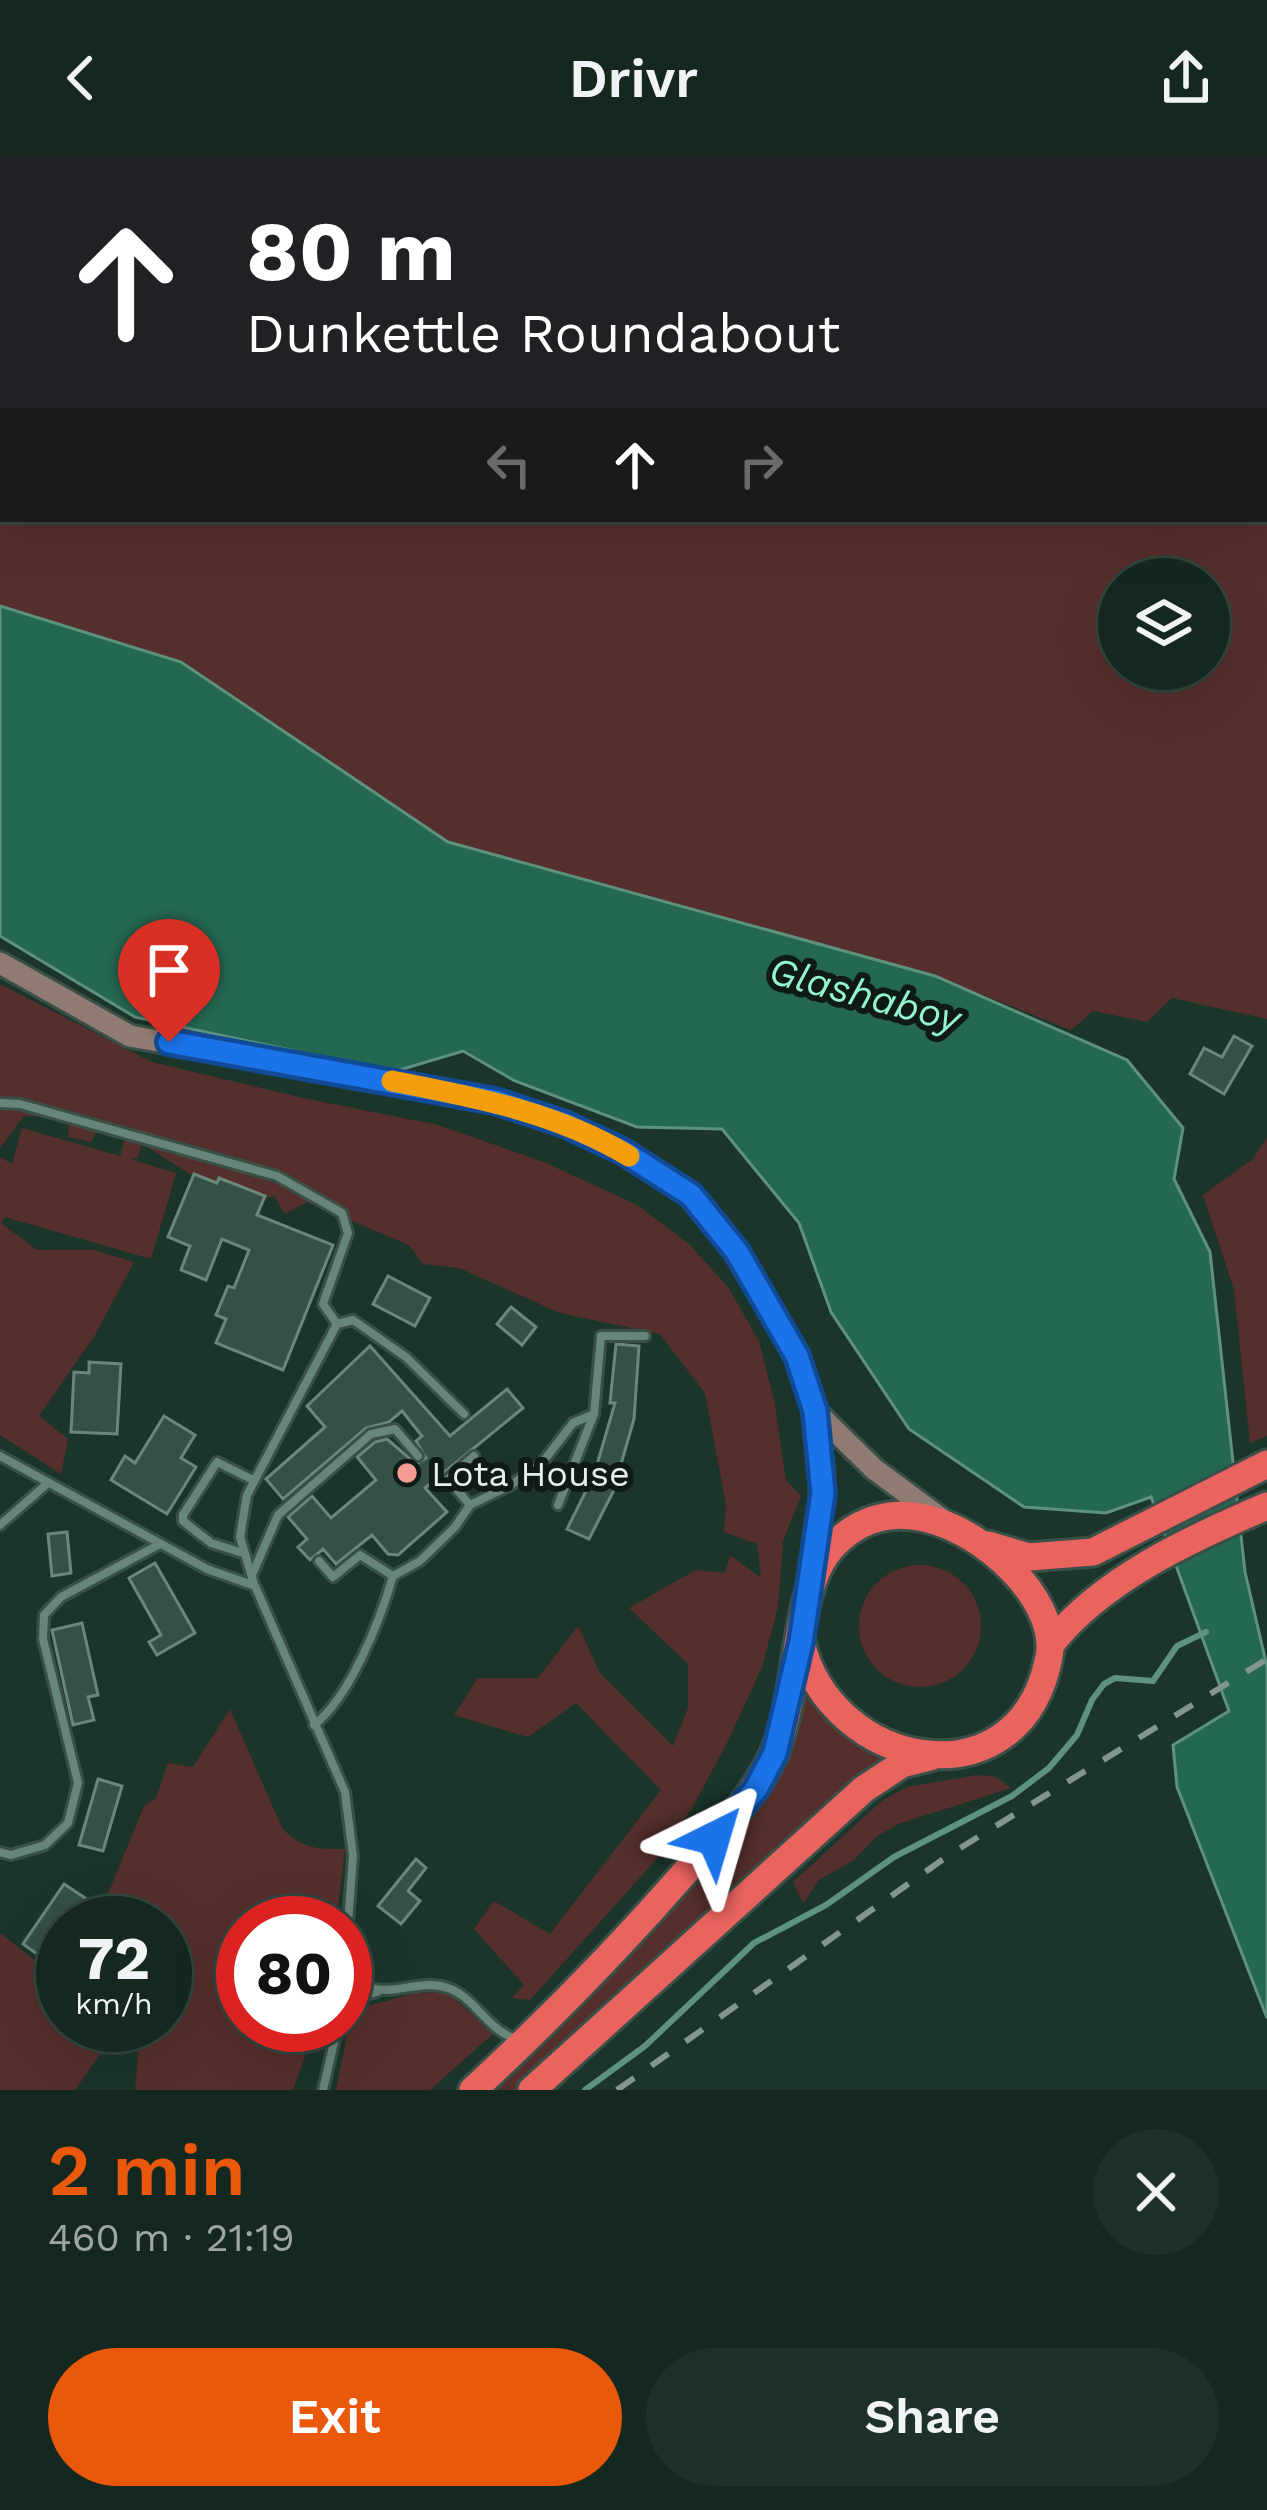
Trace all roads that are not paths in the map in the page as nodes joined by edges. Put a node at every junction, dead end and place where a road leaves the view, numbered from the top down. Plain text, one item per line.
1 (0, 963) edge
2 (0, 1103) edge
3 (338, 1324) junction
4 (645, 1336) dead end
5 (815, 1411) junction
6 (464, 1414) dead end
7 (594, 1414) junction
8 (0, 1456) edge
9 (418, 1456) dead end
10 (474, 1456) dead end
11 (1258, 1468) edge
12 (253, 1480) junction
13 (48, 1484) junction
14 (470, 1505) junction
15 (558, 1505) dead end
16 (1260, 1509) edge
17 (0, 1525) edge
18 (948, 1525) junction
19 (978, 1542) junction
20 (160, 1544) junction
21 (245, 1553) junction
22 (319, 1561) dead end
23 (813, 1572) junction
24 (393, 1576) junction
25 (253, 1581) junction
26 (801, 1642) junction
27 (1052, 1644) junction
28 (314, 1725) junction
29 (934, 1756) junction
30 (0, 1852) edge
31 (350, 1896) edge
32 (372, 1989) edge
33 (376, 1992) junction
34 (372, 1993) edge
35 (523, 2041) junction
36 (332, 2052) edge
37 (323, 2090) edge
38 (473, 2090) edge
39 (532, 2090) edge

1 - 5 main road
2 - 3 lane
3 - 6 lane
3 - 12 lane
4 - 7 lane
5 - 18 main road
5 - 23 main road
7 - 14 lane
7 - 15 lane
8 - 13 lane
9 - 25 lane
10 - 14 lane
11 - 19 highway
12 - 21 lane
12 - 21 lane
13 - 17 lane
13 - 20 lane
14 - 24 lane
16 - 27 highway
18 - 19 highway
18 - 23 highway
19 - 27 highway
20 - 25 lane
20 - 30 lane
21 - 25 lane
22 - 24 lane
23 - 26 highway
24 - 28 lane
25 - 28 lane
26 - 29 highway
26 - 35 highway
27 - 29 highway
28 - 31 lane
29 - 39 highway
32 - 33 lane
33 - 34 lane
33 - 35 lane
35 - 38 highway
36 - 37 lane

